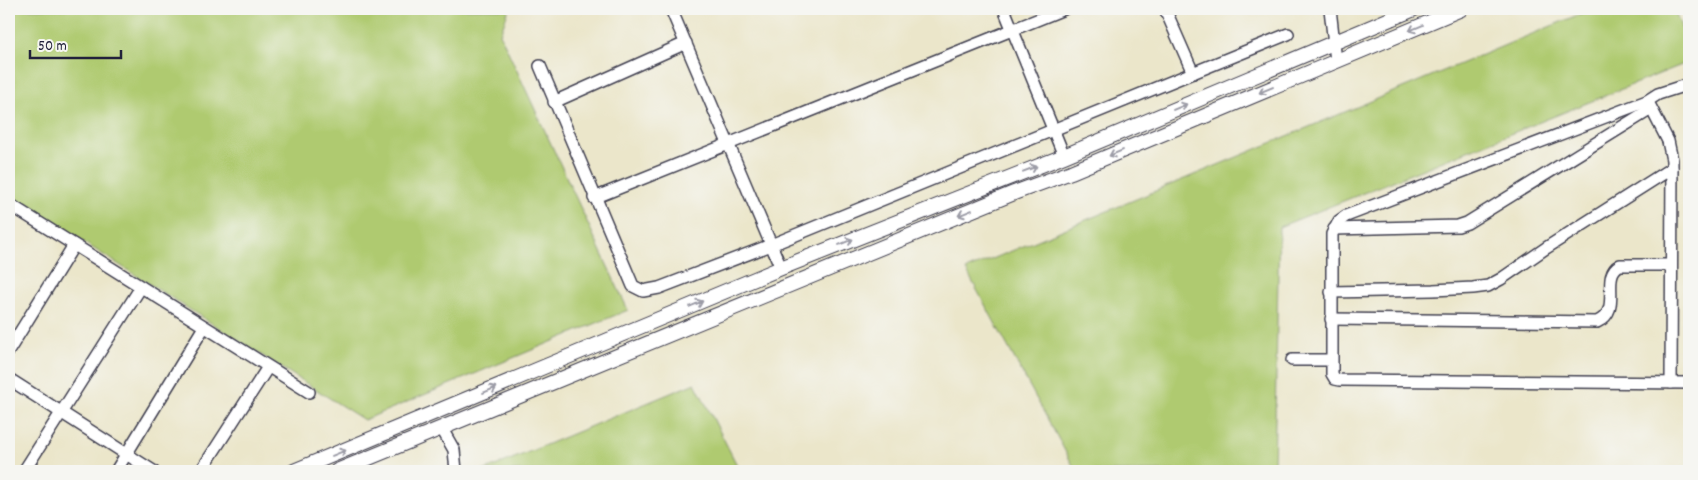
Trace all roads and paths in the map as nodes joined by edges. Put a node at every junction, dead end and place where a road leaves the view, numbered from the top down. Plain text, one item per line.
1 (671, 9) edge
2 (1004, 9) edge
3 (1064, 9) edge
4 (1164, 9) edge
5 (1330, 9) edge
6 (1414, 9) edge
7 (1461, 9) edge
8 (1012, 30) junction
9 (1288, 34) dead end
10 (686, 43) junction
11 (1333, 43) junction
12 (1336, 61) junction
13 (540, 66) dead end
14 (1193, 74) junction
15 (1689, 84) edge
16 (554, 102) junction
17 (1649, 105) junction
18 (1053, 130) junction
19 (728, 144) junction
20 (1064, 156) junction
21 (1672, 168) junction
22 (1008, 177) junction
23 (1014, 193) junction
24 (594, 198) junction
25 (9, 204) edge
26 (1334, 229) junction
27 (74, 245) junction
28 (771, 245) junction
29 (1671, 265) junction
30 (781, 268) junction
31 (141, 287) junction
32 (1331, 292) junction
33 (1331, 319) junction
34 (204, 327) junction
35 (9, 350) edge
36 (1292, 360) dead end
37 (1331, 360) junction
38 (268, 366) junction
39 (9, 379) edge
40 (1671, 383) junction
41 (1689, 383) edge
42 (309, 392) dead end
43 (61, 413) junction
44 (442, 428) junction
45 (126, 454) junction
46 (24, 471) edge
47 (116, 471) edge
48 (153, 471) edge
49 (201, 471) edge
50 (294, 471) edge
51 (337, 471) edge
52 (456, 471) edge

1 - 10 street
2 - 8 street
3 - 8 street
4 - 14 street
5 - 11 street
6 - 11 street
7 -> 12 street
8 - 18 street
8 - 19 street
9 - 14 street
10 - 16 street
10 - 19 street
11 - 12 street
20 -> 11 street
12 -> 23 street
13 - 16 street
14 - 18 street
15 - 17 street
16 - 24 street
17 - 21 street
17 - 26 street
17 - 26 street
18 - 20 street
18 - 28 street
19 - 24 street
19 - 28 street
22 -> 20 street
21 - 29 street
21 - 32 street
22 - 23 street
30 -> 22 street
23 -> 44 street
24 - 28 street
25 - 27 street
26 - 32 street
27 - 31 street
27 - 35 street
28 - 30 street
29 - 33 street
29 - 40 street
50 -> 30 street
31 - 34 street
31 - 43 street
32 - 33 street
33 - 37 street
34 - 38 street
34 - 45 street
36 - 37 street
37 - 40 street
38 - 42 street
38 - 49 street
39 - 43 street
40 - 41 street
43 - 45 street
43 - 46 street
44 - 51 street
44 - 52 street
45 - 47 street
45 - 48 street

